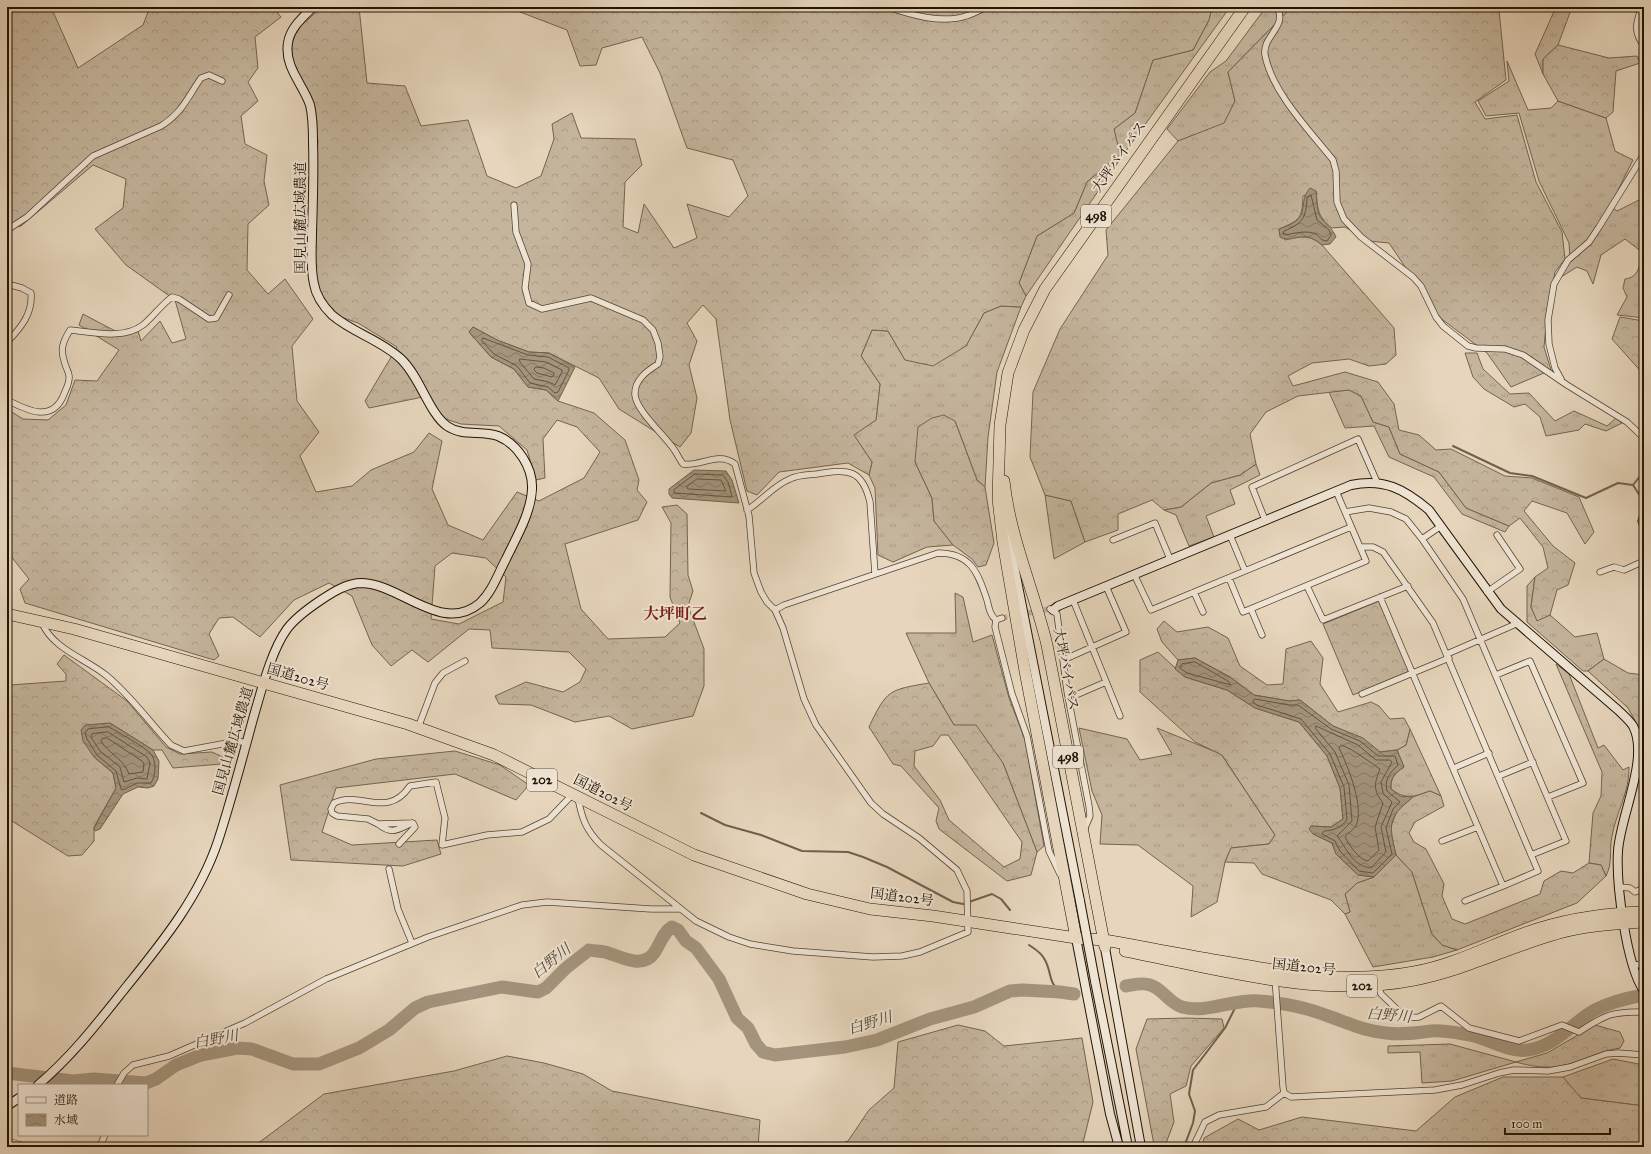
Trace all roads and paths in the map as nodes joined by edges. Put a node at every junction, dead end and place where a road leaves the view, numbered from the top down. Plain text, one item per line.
1 (313, 7) edge
2 (888, 7) edge
3 (986, 7) edge
4 (1245, 7) edge
5 (1277, 7) edge
6 (1642, 7) edge
7 (1644, 46) edge
8 (222, 81) dead end
9 (1644, 154) edge
10 (514, 205) dead end
11 (7, 230) edge
12 (7, 284) edge
13 (229, 295) dead end
14 (7, 342) edge
15 (1561, 380) junction
16 (1004, 397) junction
17 (7, 400) edge
18 (1644, 438) edge
19 (999, 448) junction
20 (1376, 482) junction
21 (1336, 491) junction
22 (747, 510) junction
23 (1345, 512) junction
24 (1265, 520) junction
25 (1441, 526) junction
26 (1351, 527) junction
27 (1230, 535) junction
28 (1497, 535) dead end
29 (1422, 539) junction
30 (1113, 540) dead end
31 (1360, 547) junction
32 (1170, 559) junction
33 (1644, 562) edge
34 (1245, 571) junction
35 (1600, 572) dead end
36 (875, 574) junction
37 (1134, 574) junction
38 (1229, 578) junction
39 (1106, 586) junction
40 (1307, 586) junction
41 (1408, 586) junction
42 (1194, 592) junction
43 (1487, 592) junction
44 (1380, 597) junction
45 (1073, 600) junction
46 (1251, 609) junction
47 (775, 610) junction
48 (1051, 610) joint
49 (1203, 612) dead end
50 (7, 614) edge
51 (42, 622) junction
52 (1516, 624) junction
53 (1262, 634) dead end
54 (1481, 640) junction
55 (1092, 648) junction
56 (1448, 656) junction
57 (1063, 660) junction
58 (465, 661) dead end
59 (1413, 673) junction
60 (1496, 675) junction
61 (1106, 682) junction
62 (263, 683) junction
63 (1362, 694) dead end
64 (1076, 695) dead end
65 (1120, 716) dead end
66 (418, 728) junction
67 (246, 743) junction
68 (1489, 754) junction
69 (1533, 762) junction
70 (1454, 768) junction
71 (1499, 776) junction
72 (575, 796) junction
73 (1548, 797) junction
74 (1478, 827) junction
75 (1083, 834) junction
76 (1442, 841) dead end
77 (399, 844) dead end
78 (1531, 855) junction
79 (389, 869) dead end
80 (1503, 886) junction
81 (1620, 887) junction
82 (1644, 888) edge
83 (1067, 891) junction
84 (1465, 901) dead end
85 (682, 909) junction
86 (1644, 912) edge
87 (1624, 918) junction
88 (968, 922) junction
89 (1644, 922) edge
90 (1076, 938) junction
91 (412, 943) junction
92 (1104, 944) junction
93 (1644, 963) edge
94 (1633, 966) junction
95 (1274, 975) junction
96 (1378, 986) junction
97 (1643, 989) edge
98 (1644, 1012) edge
99 (1644, 1055) edge
100 (39, 1084) edge
101 (118, 1084) edge
102 (1284, 1093) junction
103 (18, 1099) edge
104 (7, 1106) edge
105 (105, 1136) edge
106 (7, 1141) edge
107 (28, 1147) edge
108 (96, 1147) edge
109 (1119, 1147) edge
110 (1128, 1147) edge
111 (1141, 1147) edge
112 (1193, 1147) edge

1 - 62 street, 国見山麓広域農道
2 - 3 street
4 - 16 highway, 大坪バイパス / 498
5 - 15 street
6 - 7 street
8 - 11 street
9 - 15 street
10 - 22 street
12 - 14 street
13 - 17 street
15 - 18 street
16 - 19 highway, 大坪バイパス / 498
16 - 75 highway, 大坪バイパス / 498
19 - 83 highway, 大坪バイパス / 498
19 - 110 street, bridge
20 - 21 street
20 - 24 street
20 - 25 street
21 - 23 street
21 - 24 street
22 - 36 street
22 - 47 street
23 - 26 street
23 - 29 street
24 - 27 street
25 - 29 street
25 - 43 street
26 - 31 street
26 - 34 street
27 - 32 street
27 - 34 street
28 - 43 street
29 - 54 street
30 - 32 street
31 - 40 street
31 - 41 street
32 - 37 street
33 - 35 street
34 - 38 street
36 - 47 street
36 - 83 street
37 - 39 street
37 - 42 street
38 - 42 street
38 - 46 street
39 - 45 street
39 - 55 street
40 - 44 street
40 - 46 street
41 - 44 street
41 - 56 street
42 - 49 street
43 - 52 street
44 - 59 street
45 - 48 street
45 - 55 street
46 - 53 street
47 - 88 street
48 - 57 street
50 - 51 highway, 国道202号 / 202
51 - 62 highway, 国道202号 / 202
51 - 67 street
52 - 54 street
52 - 81 street
54 - 56 street
54 - 60 street
55 - 57 street
55 - 61 street
56 - 59 street
56 - 68 street
57 - 75 street
58 - 66 street
59 - 63 street
59 - 70 street
60 - 69 street
60 - 73 street
61 - 64 street
61 - 65 street
62 - 66 highway, 国道202号 / 202
62 - 67 street, 国見山麓広域農道
66 - 72 highway, 国道202号 / 202
67 - 100 street, 国見山麓広域農道
68 - 70 street
68 - 71 street
69 - 71 street
69 - 73 street
70 - 74 street
71 - 78 street
72 - 77 street
72 - 85 street
72 - 88 highway, 国道202号 / 202
73 - 78 street
74 - 76 street
74 - 80 street
75 - 92 highway, 大坪バイパス / 498
78 - 80 street
79 - 91 street
80 - 84 street
81 - 82 street
81 - 87 street
83 - 90 highway, 大坪バイパス / 498
85 - 88 street
85 - 91 street
86 - 87 highway, 国道202号 / 202
87 - 89 highway, 国道202号 / 202
87 - 94 street
87 - 95 highway, 国道202号 / 202
87 - 96 highway, 国道202号 / 202
88 - 90 highway, 国道202号 / 202
90 - 92 highway, 国道202号 / 202
90 - 109 street
91 - 101 street
92 - 95 highway, 国道202号 / 202
92 - 111 street
93 - 94 street
94 - 97 street
95 - 96 highway, 国道202号 / 202
95 - 102 street
96 - 98 street
99 - 102 street
102 - 112 street
103 - 104 street
105 - 108 street
106 - 107 street

